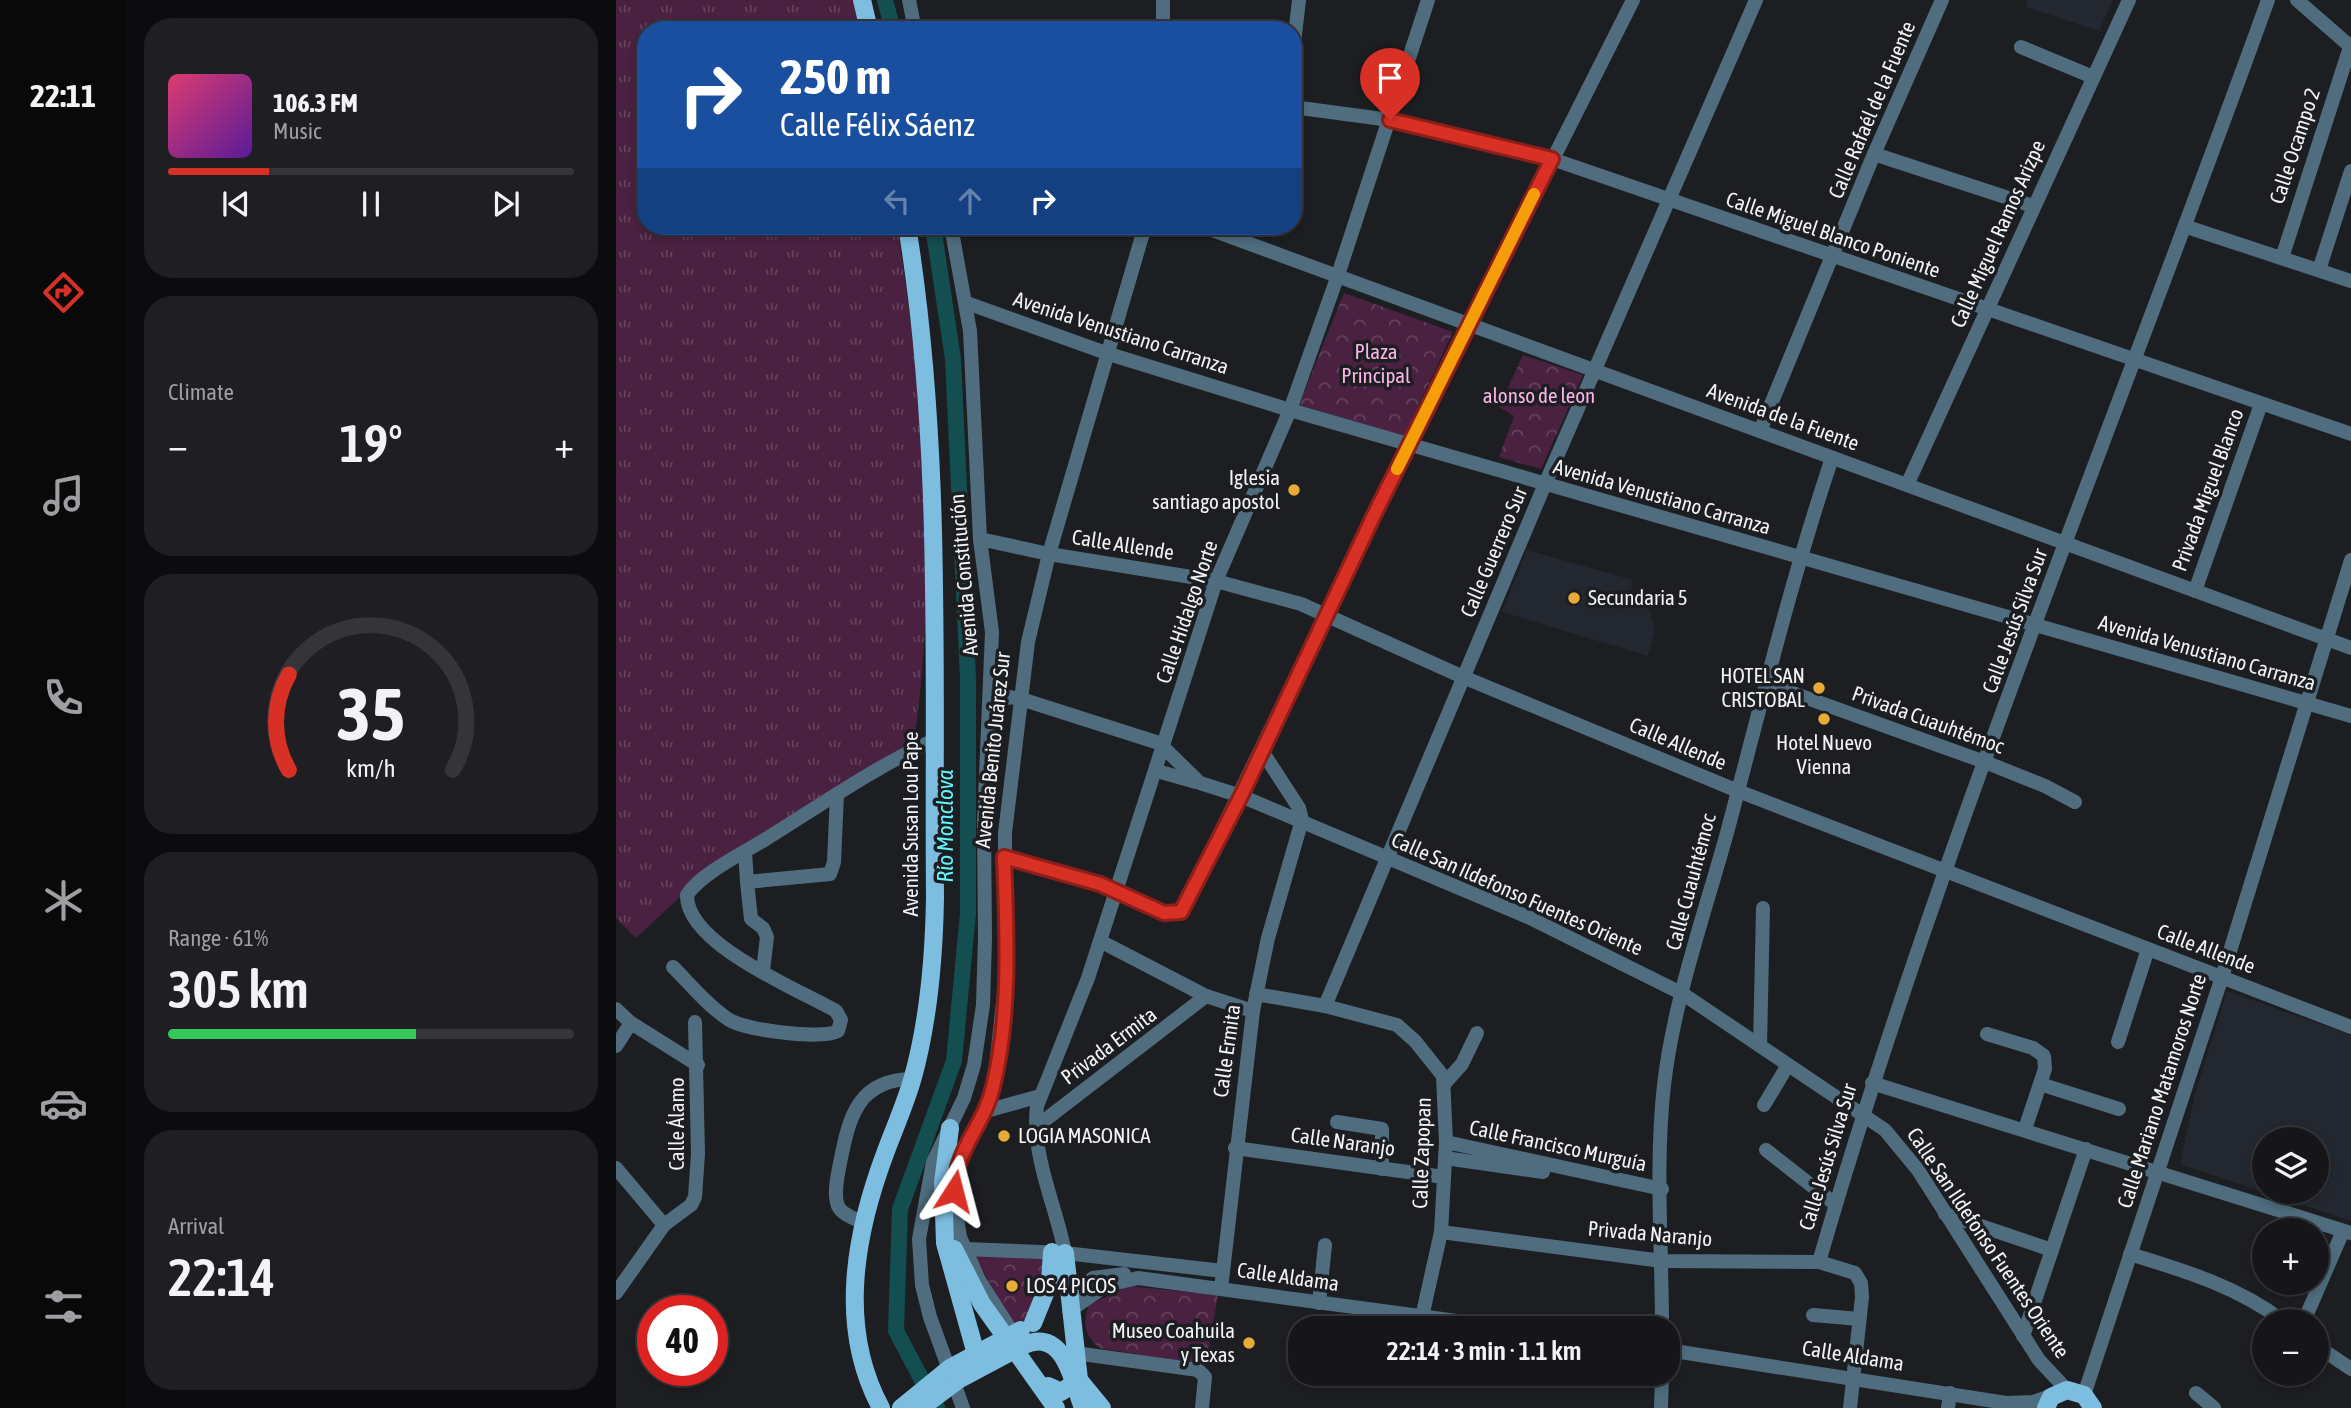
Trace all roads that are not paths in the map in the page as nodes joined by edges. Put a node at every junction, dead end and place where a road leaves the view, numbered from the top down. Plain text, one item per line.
1 (862, 0) edge
2 (909, 0) edge
3 (1163, 0) edge
4 (1300, 0) edge
5 (1428, 0) edge
6 (1633, 0) edge
7 (1756, 0) edge
8 (1942, 0) edge
9 (2129, 0) edge
10 (2268, 0) edge
11 (2297, 0) edge
12 (867, 21) edge
13 (913, 21) edge
14 (1163, 21) edge
15 (1297, 21) edge
16 (2350, 46) edge
17 (2021, 47) dead end
18 (2093, 77) junction
19 (1302, 108) edge
20 (1390, 120) junction
21 (1874, 154) junction
22 (1552, 159) junction
23 (2351, 171) edge
24 (1669, 201) junction
25 (2033, 206) junction
26 (2345, 211) edge
27 (2186, 227) junction
28 (908, 235) edge
29 (953, 235) edge
30 (1142, 235) edge
31 (1225, 235) edge
32 (1832, 258) junction
33 (2282, 258) junction
34 (2319, 270) junction
35 (1337, 278) junction
36 (2351, 281) edge
37 (967, 303) junction
38 (1986, 309) junction
39 (1469, 324) junction
40 (1109, 354) junction
41 (2135, 362) junction
42 (1597, 369) junction
43 (2261, 404) junction
44 (1290, 410) junction
45 (1760, 431) junction
46 (2351, 435) edge
47 (1409, 444) junction
48 (1832, 458) junction
49 (1545, 484) junction
50 (1907, 485) junction
51 (980, 539) junction
52 (2066, 543) junction
53 (1049, 554) junction
54 (1798, 559) junction
55 (2351, 560) edge
56 (1216, 581) junction
57 (2195, 591) junction
58 (1326, 614) junction
59 (2035, 626) junction
60 (2325, 638) junction
61 (2351, 648) edge
62 (1463, 677) junction
63 (1765, 683) junction
64 (1021, 699) junction
65 (991, 703) junction
66 (2305, 703) junction
67 (2351, 716) edge
68 (934, 740) junction
69 (1164, 746) junction
70 (1262, 751) junction
71 (1985, 762) junction
72 (1157, 771) junction
73 (1200, 783) junction
74 (1738, 791) junction
75 (837, 794) junction
76 (1241, 796) junction
77 (2075, 802) dead end
78 (1301, 823) junction
79 (744, 852) junction
80 (1004, 857) junction
81 (1388, 858) junction
82 (1944, 873) junction
83 (747, 882) junction
84 (1117, 891) junction
85 (1763, 908) dead end
86 (1100, 942) junction
87 (2148, 949) junction
88 (673, 967) dead end
89 (763, 971) junction
90 (2222, 976) junction
91 (1256, 994) junction
92 (1683, 994) junction
93 (1206, 996) junction
94 (1325, 1006) junction
95 (616, 1009) edge
96 (1253, 1010) junction
97 (695, 1022) dead end
98 (631, 1023) junction
99 (2351, 1027) edge
100 (1476, 1033) dead end
101 (1987, 1034) dead end
102 (2118, 1042) dead end
103 (616, 1046) edge
104 (1760, 1046) junction
105 (698, 1065) junction
106 (1788, 1065) junction
107 (913, 1079) junction
108 (1445, 1083) junction
109 (1872, 1083) junction
110 (2040, 1084) junction
111 (1040, 1096) junction
112 (1764, 1105) dead end
113 (2119, 1109) dead end
114 (986, 1111) junction
115 (1861, 1114) junction
116 (1337, 1122) dead end
117 (1035, 1127) junction
118 (950, 1128) junction
119 (2025, 1129) junction
120 (1446, 1142) junction
121 (1235, 1148) junction
122 (2086, 1149) junction
123 (1766, 1150) dead end
124 (1445, 1158) junction
125 (616, 1168) edge
126 (1382, 1170) junction
127 (2157, 1171) junction
128 (1444, 1177) junction
129 (1604, 1179) junction
130 (1662, 1189) junction
131 (1835, 1204) junction
132 (1945, 1214) junction
133 (864, 1223) junction
134 (943, 1223) junction
135 (664, 1225) junction
136 (1441, 1231) junction
137 (2347, 1232) edge
138 (1325, 1245) dead end
139 (965, 1249) junction
140 (2052, 1250) junction
141 (1058, 1252) junction
142 (2130, 1254) junction
143 (1120, 1259) junction
144 (1662, 1261) junction
145 (1819, 1262) junction
146 (1223, 1271) junction
147 (1093, 1278) junction
148 (1153, 1279) junction
149 (1221, 1289) junction
150 (616, 1293) edge
151 (1318, 1303) junction
152 (1069, 1304) junction
153 (2264, 1309) edge
154 (2310, 1309) edge
155 (1813, 1315) dead end
156 (1415, 1316) edge
157 (1422, 1316) edge
158 (1662, 1316) edge
159 (1859, 1319) junction
160 (1026, 1332) junction
161 (2023, 1336) junction
162 (1680, 1352) edge
163 (1075, 1353) junction
164 (976, 1354) junction
165 (2329, 1354) edge
166 (2351, 1369) edge
167 (866, 1370) junction
168 (1852, 1377) junction
169 (1077, 1382) junction
170 (1048, 1385) junction
171 (1662, 1386) edge
172 (2196, 1393) dead end
173 (2069, 1399) edge
174 (1949, 1401) edge
175 (1989, 1401) junction
176 (2211, 1407) edge
177 (865, 1408) edge
178 (881, 1408) edge
179 (901, 1408) edge
180 (921, 1408) edge
181 (963, 1408) edge
182 (1056, 1408) edge
183 (1065, 1408) edge
184 (1083, 1408) edge
185 (1102, 1408) edge
186 (1202, 1408) edge
187 (1661, 1408) edge
188 (1850, 1408) edge
189 (2011, 1408) edge

1 - 12 main road
2 - 13 street
3 - 14 street
4 - 15 street
5 - 20 street, Calle Hidalgo Norte
6 - 22 street
7 - 24 street, Calle Guerrero Sur
8 - 21 street, Calle Rafaél de la Fuente
9 - 18 street, Calle Miguel Ramos Arizpe
10 - 27 street, Calle Jesús Silva Sur
11 - 16 street
16 - 33 street, Calle Ocampo 2
17 - 18 street
18 - 25 street, Calle Miguel Ramos Arizpe
19 - 20 street, Calle Miguel Blanco Poniente
20 - 22 street, Calle Miguel Blanco Poniente
20 - 35 street, Calle Hidalgo Norte
21 - 25 street
21 - 32 street, Calle Rafaél de la Fuente
22 - 24 street, Calle Miguel Blanco Poniente
22 - 39 street
23 - 26 street
24 - 32 street, Calle Miguel Blanco Poniente
24 - 42 street, Calle Guerrero Sur
25 - 38 street, Calle Miguel Ramos Arizpe
26 - 34 street
27 - 33 street
27 - 41 street, Calle Jesús Silva Sur
28 - 68 main road, Avenida Susan Lou Pape
29 - 37 street, Avenida Constitución
30 - 40 street, Avenida Benito Juárez Sur
31 - 35 street, Avenida de la Fuente
32 - 38 street, Calle Miguel Blanco Poniente
32 - 45 street, Calle Rafaél de la Fuente
33 - 34 street
34 - 36 street
35 - 39 street, Avenida de la Fuente
35 - 44 street, Calle Hidalgo Norte
37 - 40 street, Avenida Venustiano Carranza
37 - 51 street, Avenida Constitución
38 - 41 street, Calle Miguel Blanco Poniente
38 - 50 street, Calle Miguel Ramos Arizpe
39 - 42 street, Avenida de la Fuente
39 - 47 street
40 - 44 street, Avenida Venustiano Carranza
40 - 53 street, Avenida Benito Juárez Sur
41 - 43 street, Calle Miguel Blanco Poniente
41 - 52 street, Calle Jesús Silva Sur
42 - 45 street, Avenida de la Fuente
42 - 49 street, Calle Guerrero Sur
43 - 46 street, Calle Miguel Blanco Poniente
43 - 57 street, Privada Miguel Blanco
44 - 47 street, Avenida Venustiano Carranza
44 - 56 street, Calle Hidalgo Norte
45 - 48 street, Avenida de la Fuente
47 - 49 street, Avenida Venustiano Carranza
47 - 58 street
48 - 50 street, Avenida de la Fuente
48 - 54 street, Calle Cuauhtémoc
49 - 54 street, Avenida Venustiano Carranza
49 - 62 street, Calle Guerrero Sur
50 - 52 street, Avenida de la Fuente
51 - 53 street, Calle Allende
51 - 65 street, Avenida Constitución
52 - 57 street, Avenida de la Fuente
52 - 59 street, Calle Jesús Silva Sur
53 - 56 street, Calle Allende
53 - 64 street, Avenida Benito Juárez Sur
54 - 59 street, Avenida Venustiano Carranza
54 - 63 street, Calle Cuauhtémoc
55 - 60 street, Calle Mariano Matamoros Norte
56 - 58 street, Calle Allende
56 - 69 street, Calle Hidalgo Norte
57 - 60 street, Avenida de la Fuente
58 - 62 street, Calle Allende
58 - 70 street
59 - 66 street, Avenida Venustiano Carranza
59 - 71 street, Calle Jesús Silva Sur
60 - 61 street, Avenida de la Fuente
60 - 66 street, Calle Mariano Matamoros Norte
62 - 74 street, Calle Allende
62 - 81 street, Calle Guerrero Sur
63 - 71 street, Privada Cuauhtémoc
63 - 74 street, Calle Cuauhtémoc
64 - 65 street, Calle San Ildefonso Fuentes Oriente
64 - 69 street, Calle San Ildefonso Fuentes Oriente
64 - 80 street, Avenida Benito Juárez Sur
65 - 118 street, Avenida Constitución
66 - 67 street, Avenida Venustiano Carranza
66 - 90 street, Calle Mariano Matamoros Norte
68 - 75 street
68 - 107 main road, Avenida Susan Lou Pape
69 - 72 street, Calle Hidalgo Norte
69 - 73 street, Calle San Ildefonso Fuentes Oriente
70 - 76 street
70 - 78 street
71 - 77 street, Privada Cuauhtémoc
71 - 82 street, Calle Jesús Silva Sur
72 - 73 street, Calle San Ildefonso Fuentes Oriente
72 - 84 street, Calle Hidalgo Norte
73 - 76 street, Calle San Ildefonso Fuentes Oriente
74 - 82 street, Calle Allende
74 - 92 street, Calle Cuauhtémoc
75 - 79 street
75 - 83 street
76 - 78 street, Calle San Ildefonso Fuentes Oriente
76 - 84 street
78 - 81 street, Calle San Ildefonso Fuentes Oriente
78 - 91 street, Calle Ermita
79 - 83 street
79 - 89 street
80 - 84 street
80 - 114 street, Avenida Benito Juárez Sur
81 - 92 street, Calle San Ildefonso Fuentes Oriente
81 - 94 street, Calle Guerrero Sur
82 - 87 street, Calle Allende
82 - 109 street, Calle Jesús Silva Sur
83 - 89 street
84 - 86 street, Calle Hidalgo Norte
85 - 104 street
86 - 93 street
86 - 111 street, Calle Hidalgo Norte
87 - 90 street, Calle Allende
87 - 102 street
88 - 89 street
90 - 99 street, Calle Allende
90 - 127 street, Calle Mariano Matamoros Norte
91 - 94 street, Calle Zapopan
91 - 96 street, Calle Ermita
92 - 104 street, Calle San Ildefonso Fuentes Oriente
92 - 130 street, Calle Cuauhtémoc
93 - 96 street
93 - 117 street, Privada Ermita
94 - 108 street, Calle Zapopan
95 - 98 street
96 - 121 street, Calle Ermita
97 - 105 street, Calle Álamo
98 - 103 street
98 - 105 street
100 - 108 street
101 - 110 street
104 - 106 street, Calle San Ildefonso Fuentes Oriente
105 - 135 street, Calle Álamo
106 - 112 street
106 - 115 street, Calle San Ildefonso Fuentes Oriente
107 - 133 main road, Avenida Susan Lou Pape
107 - 133 street
108 - 120 street, Calle Zapopan
109 - 115 street, Calle Jesús Silva Sur
109 - 119 street
110 - 113 street
110 - 119 street
111 - 114 street
111 - 117 street, Calle Hidalgo Norte
114 - 139 street, Avenida Benito Juárez Sur
115 - 131 street, Calle Jesús Silva Sur
115 - 132 street, Calle San Ildefonso Fuentes Oriente
116 - 126 street
117 - 141 street, Calle Hidalgo Norte
118 - 134 main road
118 - 181 street, Avenida Constitución
119 - 122 street
120 - 124 street, Calle Zapopan
120 - 129 street, Calle Francisco Murguía
121 - 126 street, Calle Naranjo
121 - 146 street, Calle Ermita
122 - 127 street
122 - 140 street
123 - 131 street
124 - 128 street, Calle Zapopan
124 - 129 street
125 - 135 street
126 - 128 street, Calle Naranjo
127 - 137 street
127 - 142 street, Calle Mariano Matamoros Norte
128 - 136 street, Calle Zapopan
129 - 130 street, Calle Francisco Murguía
130 - 144 street, Calle Cuauhtémoc
131 - 145 street, Calle Jesús Silva Sur
132 - 140 street
132 - 161 street, Calle San Ildefonso Fuentes Oriente
133 - 167 main road, Avenida Susan Lou Pape
134 - 164 main road
134 - 182 main road
135 - 150 street
136 - 144 street, Privada Naranjo
136 - 157 street, Calle Zapopan
137 - 154 street
138 - 151 street
139 - 141 street
139 - 170 street, Avenida Benito Juárez Sur
140 - 161 street
141 - 143 street
141 - 152 main road
141 - 160 main road
142 - 153 street
142 - 173 street, Calle Mariano Matamoros Norte
143 - 146 street
143 - 147 street
144 - 145 street, Privada Naranjo
144 - 158 street, Calle Cuauhtémoc
145 - 159 street, Privada Naranjo
146 - 149 street, Calle Ermita
147 - 148 street
147 - 152 street
148 - 149 street, Calle Aldama
148 - 152 street, Calle Aldama
149 - 151 street, Calle Aldama
151 - 156 street, Calle Aldama
152 - 160 main road
152 - 163 main road
155 - 159 street
159 - 168 street
160 - 164 main road, bridge
160 - 169 main road
160 - 180 main road, bridge
161 - 173 street, Calle San Ildefonso Fuentes Oriente
162 - 168 street, Calle Aldama
163 - 169 main road
163 - 186 street
164 - 179 main road, bridge
165 - 166 street
167 - 177 main road
167 - 178 main road, Avenida Susan Lou Pape
168 - 174 street, Calle Aldama
168 - 188 street
169 - 170 main road
169 - 184 main road
169 - 185 main road
170 - 183 main road
171 - 187 street
172 - 176 street
173 - 175 street, Calle Aldama
174 - 175 street, Calle Aldama
175 - 189 street, Calle Aldama

